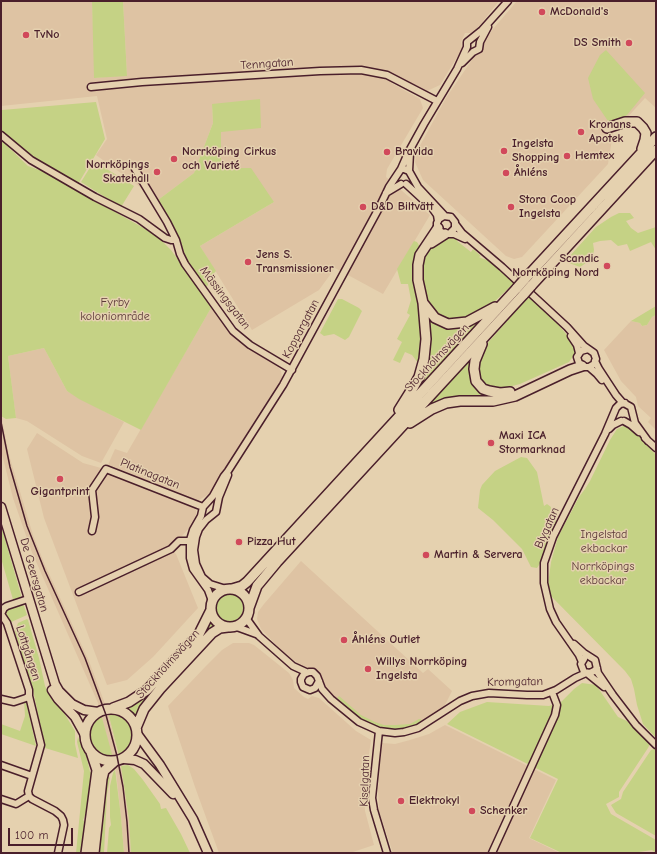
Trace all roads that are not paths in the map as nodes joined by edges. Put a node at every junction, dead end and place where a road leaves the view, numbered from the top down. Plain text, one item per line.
1 (508, 1) edge
2 (493, 19) junction
3 (474, 37) junction
4 (480, 42) junction
5 (467, 47) junction
6 (473, 52) junction
7 (456, 69) junction
8 (91, 87) dead end
9 (437, 101) junction
10 (607, 128) dead end
11 (1, 135) edge
12 (656, 137) edge
13 (410, 149) junction
14 (656, 150) edge
15 (639, 155) junction
16 (135, 169) dead end
17 (401, 169) junction
18 (409, 171) junction
19 (396, 177) junction
20 (412, 177) junction
21 (403, 184) junction
22 (386, 193) junction
23 (445, 216) junction
24 (456, 225) junction
25 (443, 229) junction
26 (176, 240) junction
27 (474, 243) junction
28 (528, 283) junction
29 (521, 291) junction
30 (505, 301) junction
31 (423, 303) junction
32 (558, 319) junction
33 (488, 333) junction
34 (588, 349) junction
35 (582, 361) junction
36 (595, 361) junction
37 (292, 370) junction
38 (425, 395) junction
39 (625, 403) junction
40 (615, 410) junction
41 (632, 414) junction
42 (622, 421) junction
43 (398, 432) junction
44 (606, 434) junction
45 (382, 436) junction
46 (648, 441) junction
47 (656, 448) edge
48 (228, 472) junction
49 (204, 507) junction
50 (216, 508) junction
51 (2, 511) edge
52 (211, 516) junction
53 (92, 531) dead end
54 (192, 541) junction
55 (229, 589) junction
56 (79, 592) dead end
57 (28, 599) junction
58 (211, 606) junction
59 (247, 613) junction
60 (1, 614) edge
61 (231, 627) junction
62 (565, 635) junction
63 (259, 636) junction
64 (43, 650) junction
65 (591, 657) junction
66 (581, 663) junction
67 (293, 666) junction
68 (597, 668) junction
69 (306, 672) junction
70 (587, 673) junction
71 (301, 678) junction
72 (319, 681) junction
73 (566, 683) junction
74 (313, 689) junction
75 (552, 692) junction
76 (613, 695) junction
77 (29, 696) junction
78 (1, 699) edge
79 (330, 699) junction
80 (113, 708) junction
81 (98, 712) junction
82 (137, 731) junction
83 (379, 731) junction
84 (86, 738) junction
85 (656, 745) edge
86 (92, 755) junction
87 (124, 759) junction
88 (111, 764) junction
89 (1, 765) edge
90 (32, 776) junction
91 (97, 791) junction
92 (29, 796) junction
93 (1, 799) edge
94 (182, 803) junction
95 (58, 853) edge
96 (86, 853) edge
97 (94, 853) edge
98 (208, 853) edge
99 (387, 853) edge
100 (492, 853) edge

1 - 2 street
2 - 3 street
2 - 4 street
3 - 4 street
3 - 5 street
4 - 6 street
5 - 6 street
5 - 7 street
6 - 7 street
7 - 9 street
8 - 9 street, Tenngatan
9 - 13 street
10 - 15 highway
11 - 26 street
12 - 15 highway, Stockholmsvägen
13 - 17 street
13 - 18 street
14 - 28 highway, Stockholmsvägen
15 - 28 highway, Stockholmsvägen
16 - 26 street, Mässingsgatan
17 - 18 street
17 - 19 street
18 - 20 street
19 - 21 street
19 - 22 street, Koppargatan
20 - 21 street
20 - 23 street
21 - 22 street
21 - 25 street
22 - 37 street, Koppargatan
23 - 24 street
23 - 25 street
24 - 25 street
24 - 27 street
25 - 27 street
25 - 31 highway
26 - 37 street, Mässingsgatan
27 - 32 street
28 - 29 highway, Stockholmsvägen, bridge
29 - 30 highway, Stockholmsvägen
29 - 33 highway, Stockholmsvägen
30 - 31 highway
30 - 38 highway, Stockholmsvägen
31 - 45 highway
32 - 34 street
32 - 35 street
33 - 35 highway
33 - 38 highway, Stockholmsvägen
34 - 35 street
34 - 36 street
35 - 36 street
35 - 40 street
35 - 43 highway
36 - 39 street
37 - 48 street, Koppargatan
38 - 43 highway, Stockholmsvägen
38 - 45 highway, Stockholmsvägen
39 - 40 street
39 - 41 street
40 - 42 street
40 - 44 street, Blygatan
41 - 42 street
41 - 46 street
42 - 44 street, Blygatan
42 - 46 street
43 - 59 highway, Stockholmsvägen
44 - 62 street, Blygatan
45 - 55 highway, Stockholmsvägen
46 - 47 street
48 - 49 street, Koppargatan
48 - 50 street, Koppargatan
49 - 50 street
49 - 52 street
49 - 53 street, Platinagatan
49 - 54 street, Koppargatan
50 - 52 street, Koppargatan
51 - 57 main road, De Geersgatan
52 - 54 street
54 - 55 street, Koppargatan
54 - 56 street
54 - 58 street, Koppargatan
55 - 58 highway
55 - 59 highway
57 - 60 street
57 - 64 main road, De Geersgatan
58 - 61 highway
58 - 80 highway, Stockholmsvägen
59 - 61 highway
59 - 63 street
60 - 77 street, Lottgången
61 - 63 street
61 - 82 highway, Stockholmsvägen
62 - 65 street, Blygatan
62 - 66 street, Blygatan
63 - 67 street
64 - 81 main road, De Geersgatan
64 - 84 main road, De Geersgatan
65 - 66 street
65 - 68 street
66 - 70 street
66 - 73 street, Kromgatan
67 - 69 street
67 - 71 street
68 - 70 street
68 - 76 street
69 - 71 street
69 - 72 street
70 - 73 street, Kromgatan
70 - 76 street
71 - 74 street
72 - 74 street
72 - 79 street, Kromgatan
73 - 75 street, Kromgatan
74 - 79 street, Kromgatan
75 - 83 street, Kromgatan
75 - 100 street, Kromgatan
76 - 85 street
77 - 78 street, Lottgången
77 - 90 street
79 - 83 street, Kromgatan
80 - 81 highway
80 - 82 highway
81 - 84 highway
82 - 87 highway
82 - 94 main road
83 - 99 street, Kiselgatan
84 - 86 highway
86 - 88 highway
86 - 91 highway
87 - 88 highway
87 - 94 main road
88 - 91 highway
89 - 90 street
90 - 92 street
91 - 96 highway
91 - 97 highway
92 - 93 street
92 - 95 street
94 - 98 main road

